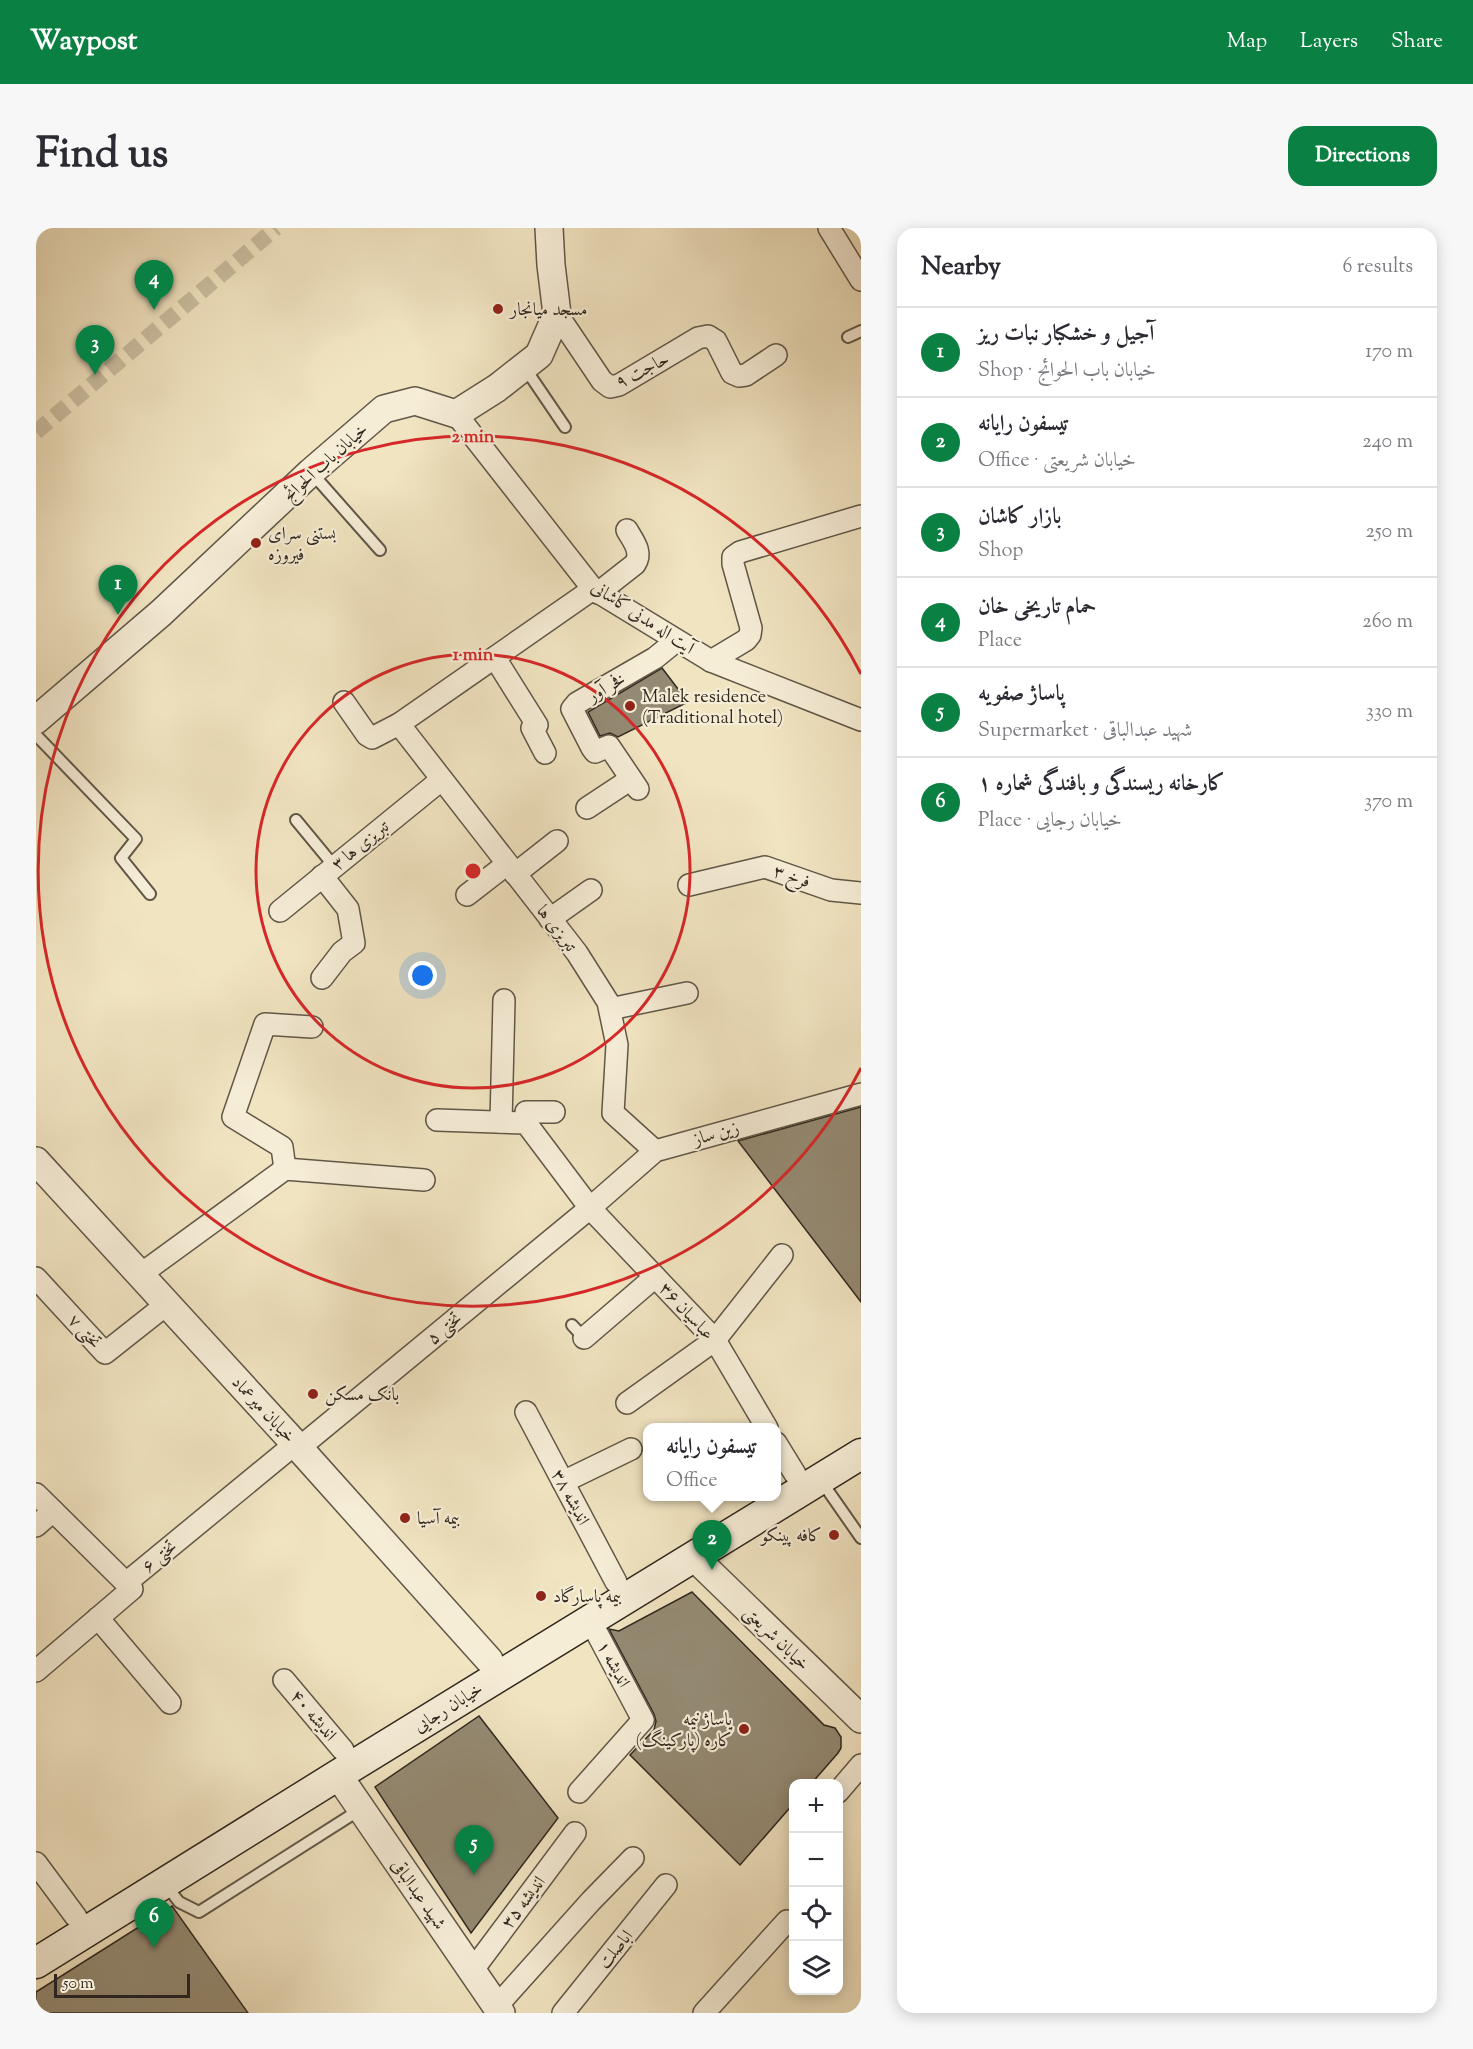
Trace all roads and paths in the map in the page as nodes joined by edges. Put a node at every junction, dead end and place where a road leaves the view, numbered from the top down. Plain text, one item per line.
1 (549, 228) edge
2 (829, 228) edge
3 (861, 280) edge
4 (557, 314) junction
5 (861, 331) edge
6 (848, 337) dead end
7 (776, 355) dead end
8 (524, 367) junction
9 (456, 414) junction
10 (565, 427) dead end
11 (311, 472) junction
12 (861, 516) edge
13 (627, 530) dead end
14 (380, 550) dead end
15 (595, 591) junction
16 (675, 641) junction
17 (495, 658) junction
18 (711, 661) junction
19 (344, 702) dead end
20 (36, 720) edge
21 (861, 720) edge
22 (399, 724) junction
23 (36, 735) edge
24 (545, 753) dead end
25 (441, 780) junction
26 (587, 808) dead end
27 (296, 819) dead end
28 (557, 842) dead end
29 (511, 869) junction
30 (328, 871) junction
31 (689, 885) dead end
32 (591, 890) dead end
33 (861, 893) edge
34 (150, 894) dead end
35 (467, 895) dead end
36 (280, 911) dead end
37 (550, 919) junction
38 (322, 978) dead end
39 (687, 993) dead end
40 (504, 1000) dead end
41 (610, 1009) junction
42 (312, 1027) dead end
43 (861, 1094) edge
44 (554, 1112) dead end
45 (437, 1120) dead end
46 (501, 1122) junction
47 (526, 1123) junction
48 (655, 1151) junction
49 (285, 1169) junction
50 (40, 1173) edge
51 (424, 1180) dead end
52 (590, 1208) junction
53 (782, 1255) dead end
54 (141, 1274) junction
55 (655, 1277) junction
56 (36, 1278) edge
57 (167, 1304) junction
58 (578, 1332) dead end
59 (715, 1340) junction
60 (627, 1403) dead end
61 (526, 1412) dead end
62 (764, 1423) edge
63 (861, 1433) edge
64 (297, 1446) junction
65 (631, 1449) dead end
66 (781, 1450) edge
67 (861, 1454) edge
68 (797, 1479) edge
69 (563, 1482) junction
70 (781, 1491) edge
71 (36, 1494) edge
72 (750, 1501) edge
73 (768, 1501) edge
74 (53, 1511) junction
75 (36, 1526) edge
76 (861, 1538) edge
77 (694, 1557) junction
78 (616, 1582) junction
79 (126, 1583) junction
80 (98, 1618) junction
81 (590, 1620) junction
82 (489, 1660) junction
83 (36, 1671) edge
84 (284, 1680) dead end
85 (170, 1703) dead end
86 (861, 1719) edge
87 (340, 1763) junction
88 (861, 1765) edge
89 (843, 1786) edge
90 (579, 1792) dead end
91 (361, 1809) junction
92 (574, 1833) dead end
93 (633, 1858) dead end
94 (36, 1863) edge
95 (165, 1883) junction
96 (666, 1885) dead end
97 (76, 1917) junction
98 (787, 1921) dead end
99 (36, 1942) edge
100 (36, 1963) edge
101 (472, 1971) junction
102 (499, 2010) edge
103 (563, 2013) edge
104 (704, 2013) edge

1 - 4 street
2 - 3 street
4 - 7 street, حاجت ۹
4 - 8 street
5 - 6 lane
8 - 9 street
8 - 10 lane
9 - 11 street, خیابان باب الحوائج
9 - 15 street, آیت اله مدنی کاشانی
11 - 14 lane
11 - 20 street, خیابان باب الحوائج
12 - 18 street
13 - 15 street
15 - 16 street, آیت اله مدنی کاشانی
15 - 17 street
16 - 18 street, آیت اله مدنی کاشانی
16 - 26 street, فخر آور
17 - 22 street
17 - 24 street
18 - 21 street, آیت اله مدنی کاشانی
19 - 22 street
22 - 25 street, تبریزی ها
23 - 34 lane
25 - 29 street, تبریزی ها
25 - 30 street, تبریزی ها ۳
27 - 30 lane
28 - 29 street
29 - 35 street
29 - 37 street, تبریزی ها
30 - 36 street, تبریزی ها ۳
30 - 38 street
31 - 33 street, فرخ ۳
32 - 37 street
37 - 41 street, تبریزی ها
39 - 41 street
40 - 46 street
41 - 48 street, تبریزی ها
42 - 49 street
43 - 48 street, زین ساز
44 - 47 street
45 - 46 street
46 - 47 street
47 - 52 street, عباسیان ۳۶
48 - 52 street, زین ساز
49 - 51 street
49 - 54 street
50 - 54 street, خیابان میرعماد
52 - 55 street, عباسیان ۳۶
52 - 64 street, تختی ۵
53 - 59 street
54 - 57 street, خیابان میرعماد
55 - 58 street
55 - 59 street, عباسیان ۳۶
56 - 57 street, تختی ۷
57 - 64 street, خیابان میرعماد
59 - 60 street
59 - 62 street, عباسیان ۳۶
61 - 69 street, اندیشه ۳۸
63 - 68 main road, خیابان رجایی
64 - 79 street, تختی ۶
64 - 82 street, خیابان میرعماد
65 - 69 street
66 - 68 street
67 - 68 main road, خیابان رجایی
68 - 70 main road, خیابان رجایی
68 - 76 lane
69 - 78 street, اندیشه ۳۸
71 - 74 street
72 - 78 main road, خیابان رجایی
73 - 77 main road, خیابان رجایی
74 - 75 street
74 - 79 street
77 - 81 main road, خیابان رجایی
77 - 86 street, خیابان شریعتی
78 - 82 main road, خیابان رجایی
79 - 80 street, تختی ۶
80 - 83 street, تختی ۶
80 - 85 street
81 - 87 main road, خیابان رجایی
81 - 90 street, اندیشه ۱
82 - 87 main road, خیابان رجایی
84 - 87 street, اندیشه ۴۰
87 - 91 street, شهید عبدالباقی
87 - 95 main road, خیابان رجایی
87 - 97 main road, خیابان رجایی
88 - 89 street
91 - 95 lane
91 - 101 street, شهید عبدالباقی
92 - 101 street, اندیشه ۳۵
93 - 102 street
94 - 97 street
95 - 100 main road, خیابان رجایی
96 - 103 street, اباصلت
97 - 99 main road, خیابان رجایی
98 - 104 street
101 - 102 street, شهید عبدالباقی

